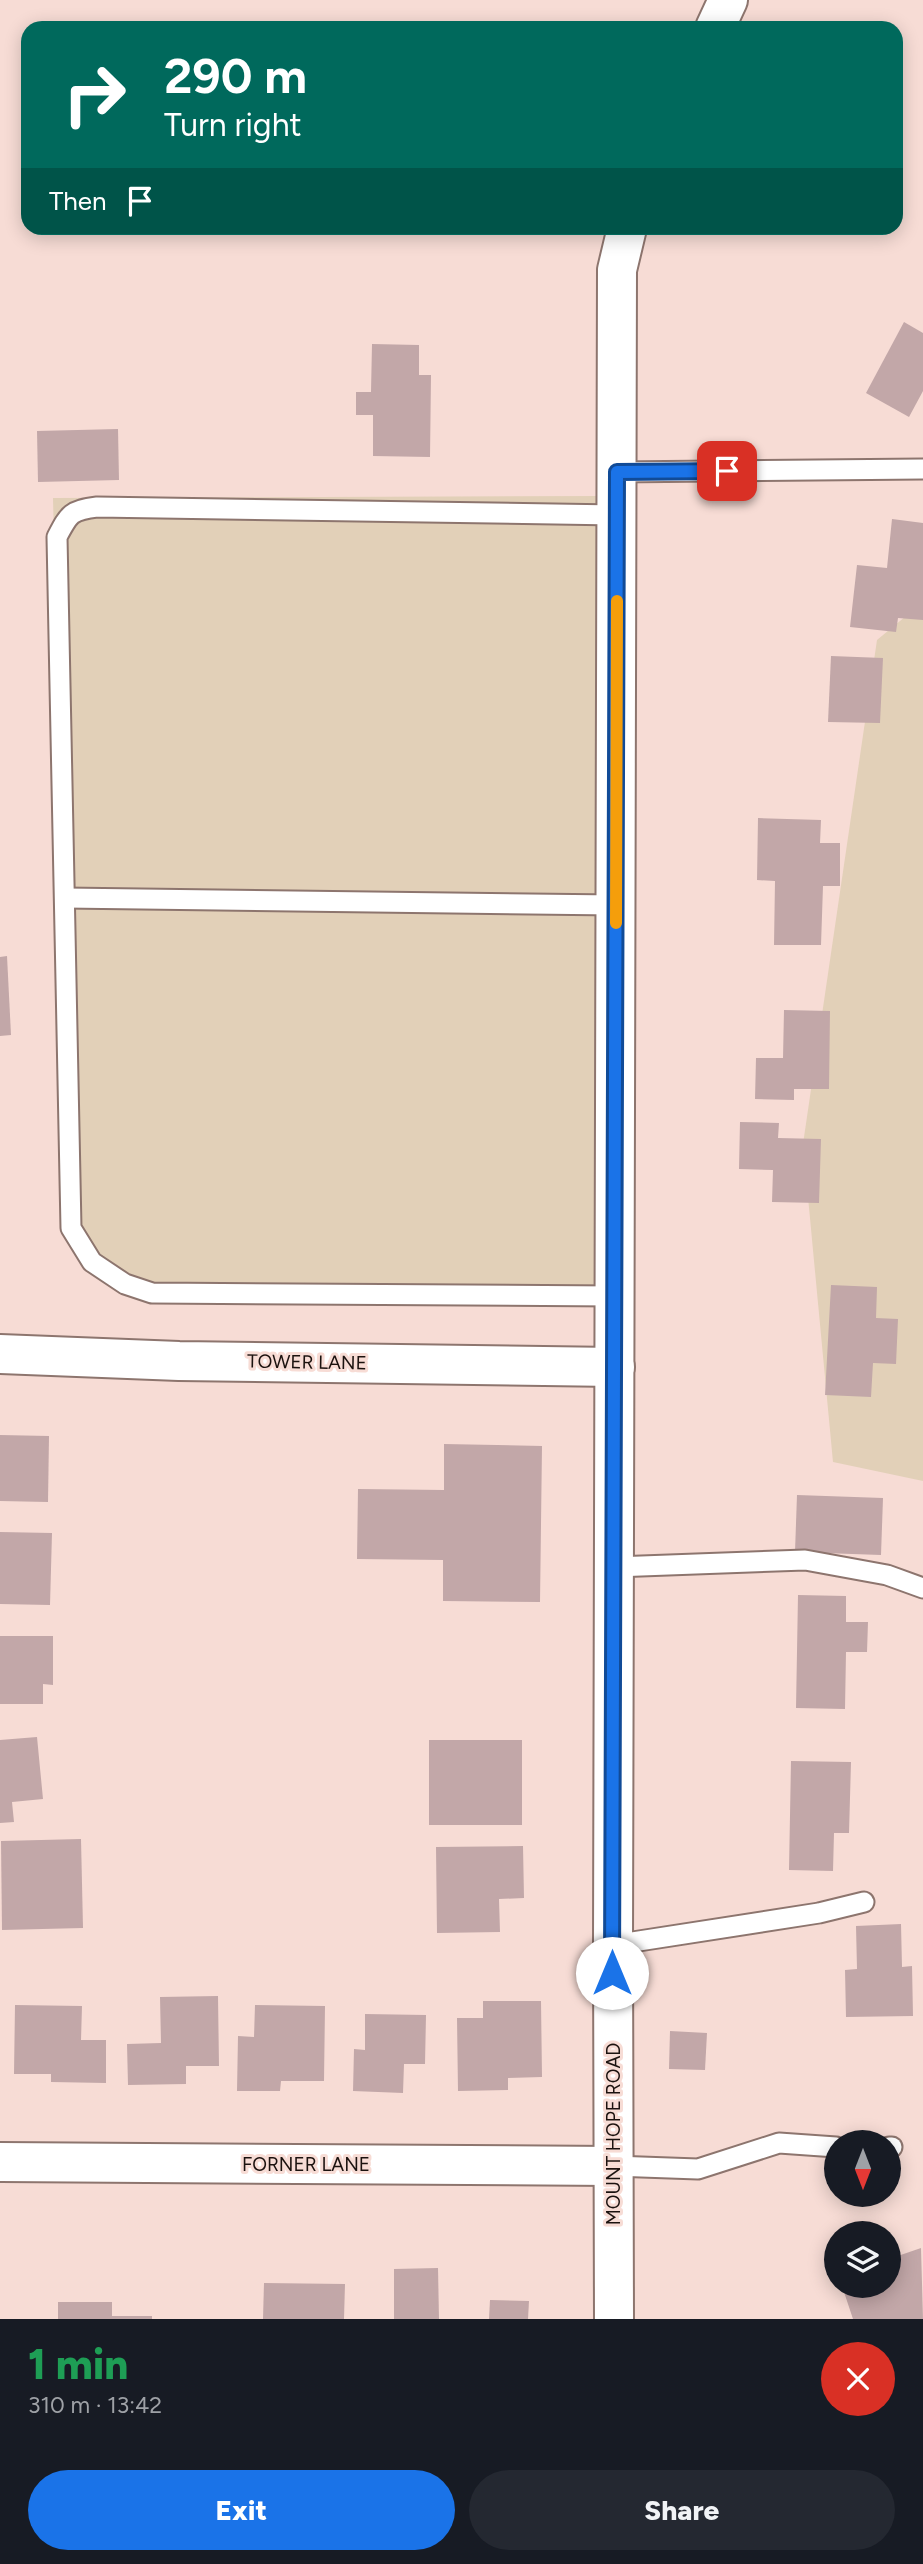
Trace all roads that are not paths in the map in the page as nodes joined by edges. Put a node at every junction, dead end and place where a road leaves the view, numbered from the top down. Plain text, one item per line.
1 (728, 0) edge
2 (718, 21) edge
3 (625, 235) edge
4 (923, 469) edge
5 (617, 472) junction
6 (617, 516) junction
7 (65, 898) junction
8 (616, 905) junction
9 (615, 1296) junction
10 (0, 1354) edge
11 (615, 1367) junction
12 (614, 1567) junction
13 (923, 1588) edge
14 (864, 1902) dead end
15 (612, 1945) junction
16 (824, 2146) edge
17 (0, 2162) edge
18 (612, 2166) junction
19 (614, 2319) edge

1 - 2 street
3 - 5 street, MOUNT HOPE ROAD
4 - 5 lane
5 - 6 street, MOUNT HOPE ROAD
6 - 7 lane
6 - 8 street, MOUNT HOPE ROAD
7 - 8 lane
7 - 9 lane
8 - 9 street, MOUNT HOPE ROAD
9 - 11 street, MOUNT HOPE ROAD
10 - 11 street, TOWER LANE
11 - 12 street, MOUNT HOPE ROAD
12 - 13 lane
12 - 15 street, MOUNT HOPE ROAD
14 - 15 lane
15 - 18 street, MOUNT HOPE ROAD
16 - 18 lane
17 - 18 street, FORNER LANE
18 - 19 street, MOUNT HOPE ROAD

